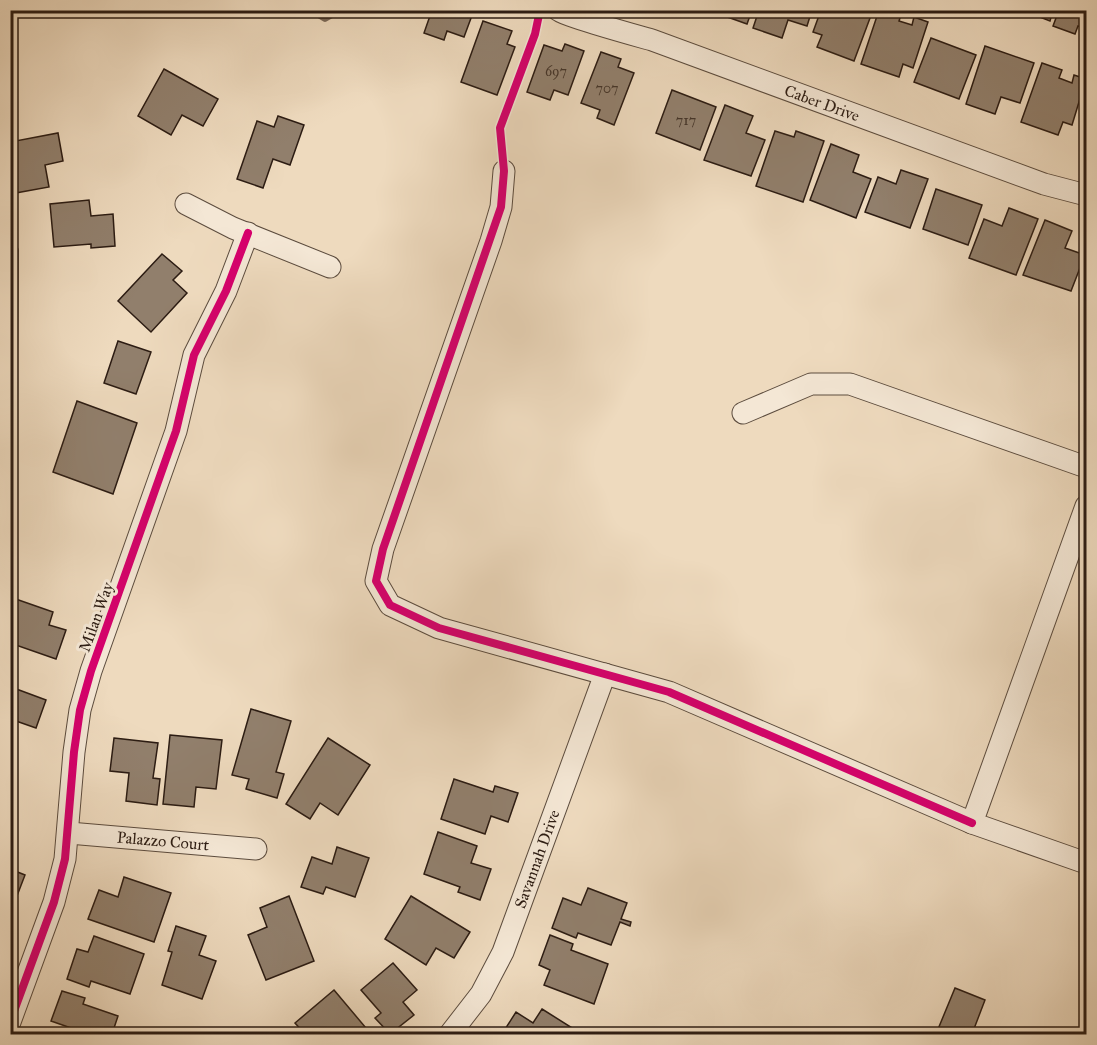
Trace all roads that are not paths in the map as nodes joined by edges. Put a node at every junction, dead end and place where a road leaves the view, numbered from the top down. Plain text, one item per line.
1 (558, 10) edge
2 (504, 171) dead end
3 (1086, 195) edge
4 (186, 204) dead end
5 (248, 233) junction
6 (330, 267) dead end
7 (743, 412) dead end
8 (1086, 467) edge
9 (1086, 506) edge
10 (605, 674) junction
11 (972, 823) junction
12 (69, 833) junction
13 (256, 849) dead end
14 (1086, 863) edge
15 (10, 1022) edge
16 (450, 1035) edge

1 - 3 street, Caber Drive
2 - 10 street
4 - 5 street
5 - 6 street
5 - 12 street, Milan Way
7 - 8 street
9 - 11 street
10 - 11 street
10 - 16 street, Savannah Drive
11 - 14 street
12 - 13 street, Palazzo Court
12 - 15 street, Milan Way

